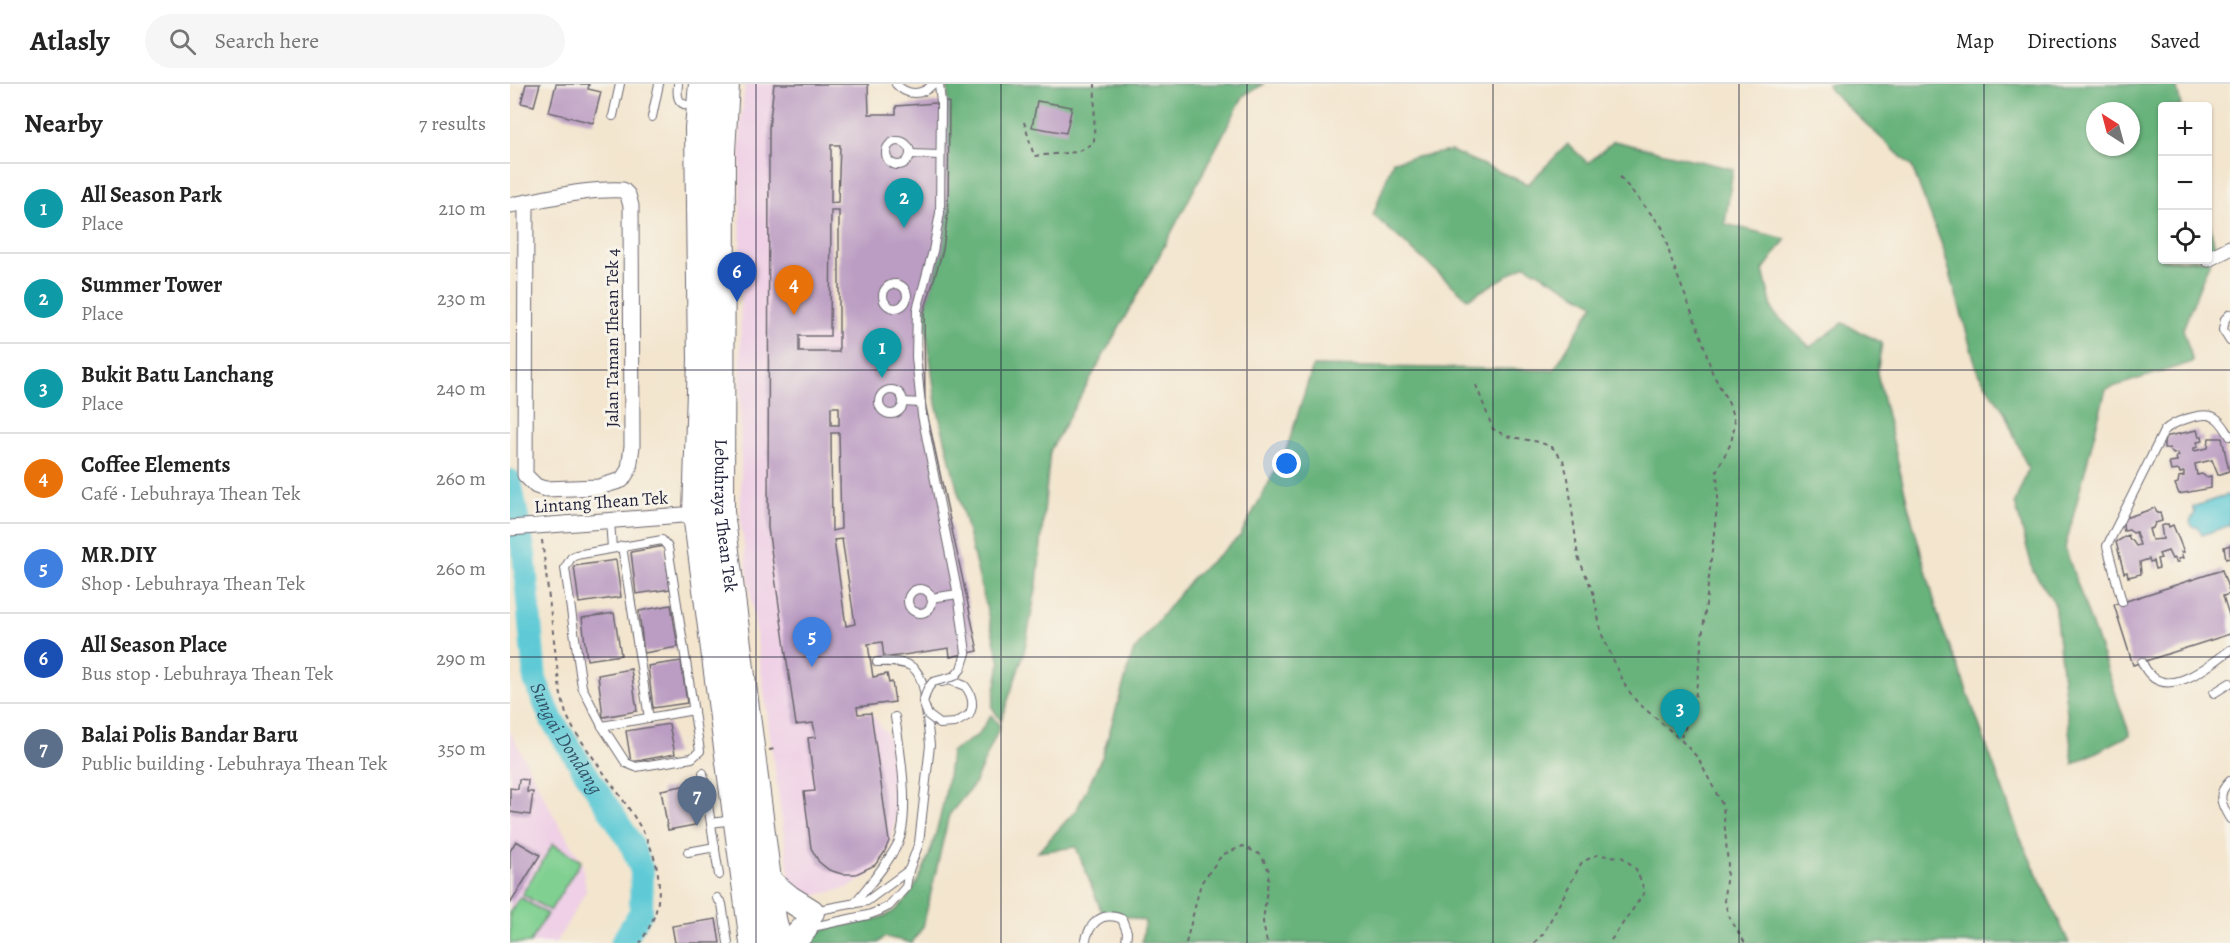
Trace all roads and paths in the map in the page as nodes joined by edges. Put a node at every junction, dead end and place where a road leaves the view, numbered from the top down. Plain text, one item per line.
1 (620, 84) edge
2 (659, 84) edge
3 (678, 84) edge
4 (726, 84) edge
5 (896, 84) edge
6 (933, 84) edge
7 (939, 84) edge
8 (1095, 84) edge
9 (701, 96) edge
10 (613, 116) dead end
11 (652, 117) dead end
12 (1024, 122) dead end
13 (910, 154) dead end
14 (940, 155) junction
15 (1620, 177) dead end
16 (526, 202) junction
17 (510, 206) edge
18 (2230, 248) edge
19 (2212, 257) edge
20 (906, 299) dead end
21 (919, 300) junction
22 (2230, 314) edge
23 (2230, 341) edge
24 (1476, 385) dead end
25 (903, 402) dead end
26 (921, 404) junction
27 (2230, 436) edge
28 (696, 514) junction
29 (610, 521) junction
30 (536, 526) junction
31 (510, 528) edge
32 (622, 546) junction
33 (612, 548) junction
34 (958, 594) junction
35 (931, 598) dead end
36 (2122, 602) dead end
37 (2230, 650) edge
38 (877, 662) dead end
39 (2142, 662) dead end
40 (2230, 683) edge
41 (2214, 693) dead end
42 (926, 704) junction
43 (694, 710) junction
44 (895, 717) dead end
45 (649, 718) junction
46 (602, 726) junction
47 (1680, 739) junction
48 (776, 749) dead end
49 (769, 750) dead end
50 (702, 773) dead end
51 (2230, 781) edge
52 (748, 818) junction
53 (2230, 819) edge
54 (711, 823) junction
55 (727, 847) junction
56 (688, 852) dead end
57 (909, 870) junction
58 (719, 875) dead end
59 (768, 881) junction
60 (717, 898) dead end
61 (854, 904) junction
62 (783, 929) edge
63 (640, 943) edge
64 (728, 943) edge
65 (1085, 943) edge
66 (1126, 943) edge
67 (1186, 943) edge
68 (1267, 943) edge
69 (1534, 943) edge
70 (1609, 943) edge
71 (1744, 943) edge

1 - 10 lane
2 - 11 lane
3 - 9 lane
4 - 52 main road, Lebuhraya Thean Tek
5 - 6 lane
7 - 14 lane
8 - 12 path
9 - 28 main road, Lebuhraya Thean Tek
13 - 14 lane
14 - 21 lane
15 - 47 path
16 - 16 street, Jalan Taman Thean Tek 4
16 - 17 street
18 - 19 street
20 - 21 lane
21 - 26 lane
22 - 23 lane
24 - 47 path
25 - 26 lane
26 - 34 lane
27 - 36 lane
28 - 29 street, Lintang Thean Tek
28 - 52 main road, Lebuhraya Thean Tek
29 - 30 street, Lintang Thean Tek
29 - 33 lane
30 - 31 street, Lintang Thean Tek
30 - 63 path
32 - 33 lane
32 - 43 lane
32 - 45 lane
33 - 46 lane
34 - 35 lane
34 - 42 lane, bridge
37 - 39 lane
38 - 42 lane
40 - 41 lane
42 - 57 lane
43 - 45 lane
43 - 46 lane
44 - 61 lane
45 - 46 lane
47 - 71 path
48 - 49 path
50 - 54 lane
51 - 53 lane
52 - 54 lane
52 - 55 main road, Lebuhraya Thean Tek
52 - 59 main road, Lebuhraya Thean Tek
54 - 55 lane
55 - 56 lane
55 - 58 lane
55 - 62 main road, Lebuhraya Thean Tek
57 - 61 lane
57 - 62 lane
59 - 62 main road, Lebuhraya Thean Tek
59 - 62 main road
60 - 64 lane
61 - 62 lane
65 - 66 lane
67 - 68 path
69 - 70 path

